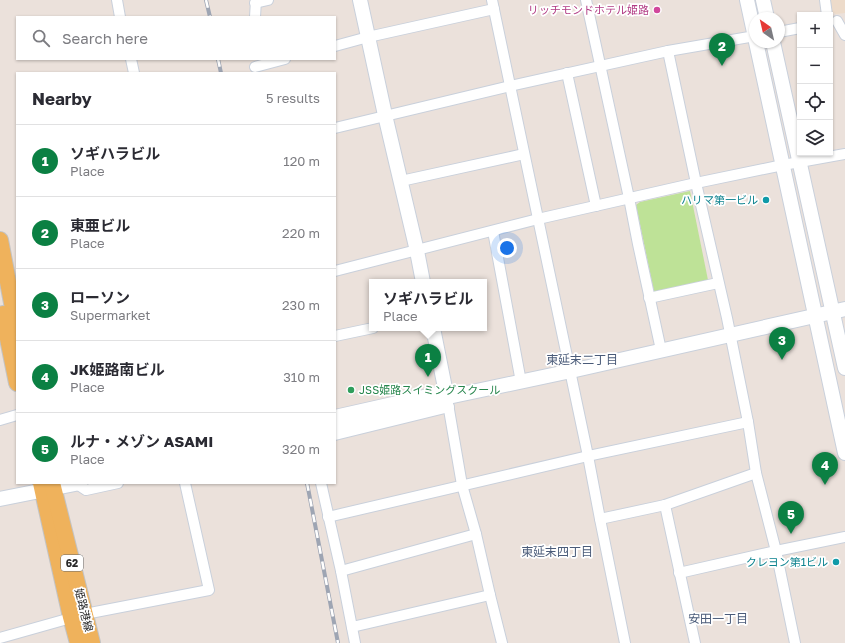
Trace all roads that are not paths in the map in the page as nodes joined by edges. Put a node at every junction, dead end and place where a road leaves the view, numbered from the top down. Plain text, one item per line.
1 (117, 0) edge
2 (268, 0) edge
3 (360, 0) edge
4 (586, 0) edge
5 (747, 0) edge
6 (763, 0) edge
7 (825, 0) edge
8 (256, 1) edge
9 (493, 4) edge
10 (750, 12) edge
11 (766, 12) edge
12 (827, 12) edge
13 (120, 16) edge
14 (255, 16) edge
15 (837, 21) edge
16 (797, 29) edge
17 (785, 31) edge
18 (845, 35) edge
19 (749, 37) edge
20 (368, 38) junction
21 (336, 46) edge
22 (757, 48) edge
23 (774, 48) edge
24 (668, 51) junction
25 (131, 60) edge
26 (281, 60) edge
27 (255, 66) edge
28 (600, 66) junction
29 (134, 72) edge
30 (567, 73) junction
31 (510, 86) junction
32 (385, 116) junction
33 (336, 128) edge
34 (524, 154) junction
35 (845, 154) edge
36 (799, 162) junction
37 (783, 165) junction
38 (401, 181) junction
39 (696, 183) junction
40 (629, 198) junction
41 (596, 206) junction
42 (538, 219) junction
43 (493, 231) junction
44 (0, 240) edge
45 (417, 251) junction
46 (336, 271) edge
47 (423, 279) edge
48 (718, 282) junction
49 (0, 297) edge
50 (650, 298) junction
51 (839, 310) edge
52 (815, 315) junction
53 (16, 324) edge
54 (369, 329) edge
55 (434, 331) edge
56 (730, 334) junction
57 (336, 336) edge
58 (9, 346) edge
59 (661, 350) junction
60 (845, 368) edge
61 (571, 371) junction
62 (16, 378) edge
63 (521, 382) junction
64 (447, 398) junction
65 (16, 415) edge
66 (336, 415) edge
67 (0, 420) edge
68 (748, 422) junction
69 (336, 424) edge
70 (336, 435) edge
71 (845, 453) edge
72 (588, 456) junction
73 (756, 472) junction
74 (68, 484) edge
75 (79, 484) edge
76 (113, 484) edge
77 (185, 484) edge
78 (321, 484) edge
79 (462, 485) junction
80 (47, 486) edge
81 (0, 499) edge
82 (665, 505) junction
83 (328, 517) junction
84 (600, 519) junction
85 (476, 534) junction
86 (845, 538) edge
87 (776, 551) junction
88 (341, 571) junction
89 (679, 573) junction
90 (490, 595) junction
91 (78, 616) junction
92 (352, 627) junction
93 (0, 638) edge
94 (78, 643) edge
95 (92, 643) edge
96 (355, 643) edge
97 (502, 643) edge
98 (625, 643) edge
99 (695, 643) edge
100 (795, 643) edge

1 - 13 street
2 - 8 street
3 - 20 street
4 - 28 street
5 - 10 street
6 - 11 street
7 - 12 street
8 - 14 street
9 - 20 street
9 - 31 street
15 - 18 street
16 - 17 street
19 - 24 street
20 - 21 street
20 - 32 street
22 - 37 street
23 - 36 street
24 - 28 street
24 - 39 street
25 - 29 street
26 - 27 street
28 - 30 street
28 - 40 street
30 - 31 street
30 - 41 street
31 - 32 street
31 - 34 street
32 - 33 street
32 - 38 street
34 - 38 street
34 - 42 street
35 - 36 street
36 - 37 street
36 - 51 street
37 - 39 street
37 - 52 street
38 - 45 street
39 - 40 street
39 - 48 street
40 - 41 street
40 - 50 street
41 - 42 street
42 - 43 street
42 - 61 street
43 - 45 street
43 - 63 street
44 - 53 main road
45 - 46 street
45 - 47 street
48 - 50 street
48 - 56 street
49 - 58 main road
50 - 59 street
51 - 52 street
51 - 60 street
52 - 56 street
52 - 71 street
54 - 57 street
55 - 64 street
56 - 59 street
56 - 68 street
58 - 62 main road
59 - 61 street
61 - 63 street
61 - 72 street
63 - 64 street
64 - 66 street
64 - 69 street
64 - 70 street
64 - 79 street
65 - 67 street
68 - 72 street
68 - 73 street
72 - 79 street
72 - 84 street
73 - 82 street
73 - 87 street
74 - 80 street
75 - 76 street
77 - 91 street
78 - 83 street
79 - 83 street
79 - 85 street
80 - 81 street
80 - 91 main road, 姫路港線 / 62
82 - 84 street
82 - 89 street
83 - 88 street
84 - 98 street
85 - 88 street
85 - 90 street
86 - 87 street
87 - 89 street
87 - 100 street
88 - 92 street
89 - 99 street
90 - 92 street
90 - 97 street
91 - 93 street
91 - 94 main road, 姫路港線 / 62
91 - 95 main road, 姫路港線 / 62
92 - 96 street

